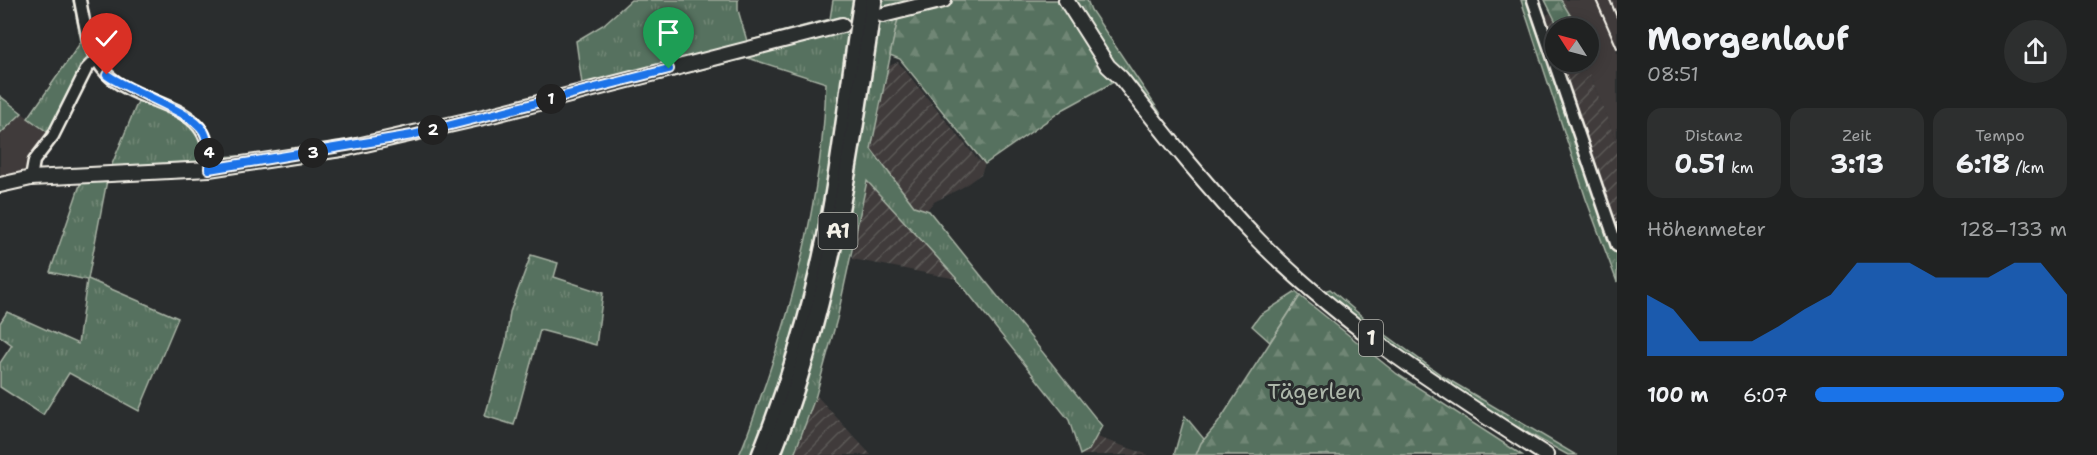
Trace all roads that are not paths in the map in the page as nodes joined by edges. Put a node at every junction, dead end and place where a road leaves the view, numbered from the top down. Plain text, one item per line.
1 (80, 0) edge
2 (874, 0) edge
3 (944, 0) edge
4 (1066, 0) edge
5 (1076, 0) edge
6 (1533, 0) edge
7 (861, 4) edge
8 (883, 15) dead end
9 (842, 26) dead end
10 (95, 60) junction
11 (1121, 78) junction
12 (209, 169) junction
13 (31, 178) junction
14 (0, 185) edge
15 (1617, 246) edge
16 (760, 455) edge
17 (772, 455) edge
18 (1546, 455) edge

1 - 10 street
2 - 17 highway, A1
3 - 8 main road
4 - 11 main road, 1
5 - 11 main road, 1
6 - 15 street
7 - 16 highway, A1
9 - 12 main road
10 - 12 street
10 - 13 street
11 - 18 main road, 1
12 - 13 main road
13 - 14 main road

